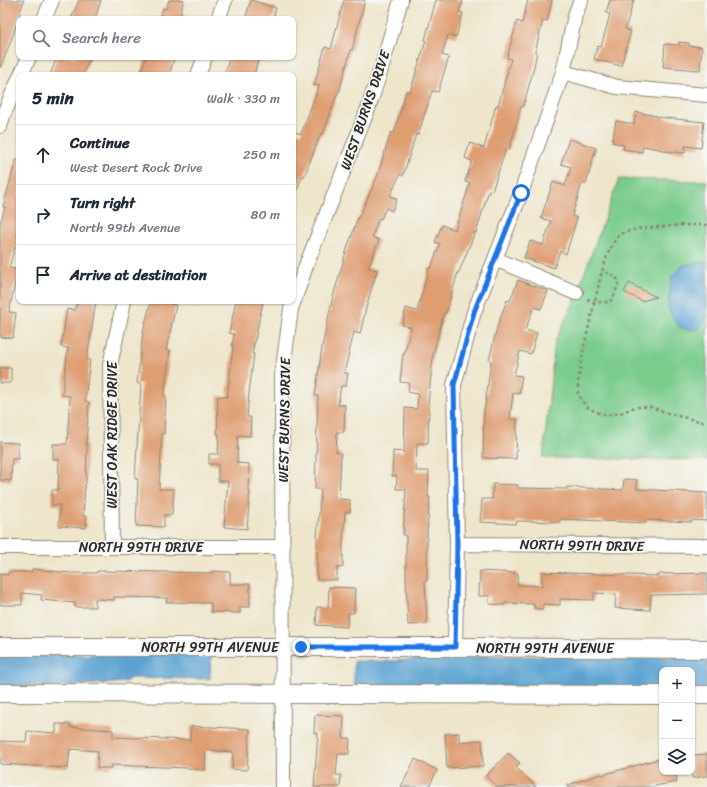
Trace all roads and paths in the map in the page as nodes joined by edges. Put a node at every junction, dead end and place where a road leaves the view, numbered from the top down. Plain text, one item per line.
1 (52, 0) edge
2 (225, 0) edge
3 (401, 0) edge
4 (581, 0) edge
5 (45, 16) edge
6 (219, 16) edge
7 (27, 60) edge
8 (204, 60) edge
9 (22, 72) edge
10 (199, 72) edge
11 (563, 72) junction
12 (16, 86) edge
13 (707, 95) edge
14 (0, 126) edge
15 (707, 225) edge
16 (495, 259) junction
17 (602, 271) junction
18 (576, 293) joint
19 (296, 295) edge
20 (594, 302) junction
21 (123, 304) edge
22 (293, 304) edge
23 (707, 423) edge
24 (457, 544) junction
25 (707, 546) edge
26 (0, 547) edge
27 (112, 547) junction
28 (283, 547) junction
29 (0, 646) edge
30 (283, 647) junction
31 (455, 647) junction
32 (707, 649) edge
33 (0, 693) edge
34 (283, 694) junction
35 (659, 695) edge
36 (695, 695) edge
37 (707, 695) edge
38 (283, 787) edge

1 - 5 street
2 - 6 street
3 - 19 street, WEST BURNS DRIVE
4 - 11 street
7 - 9 street
8 - 10 street
11 - 13 street
11 - 16 street
12 - 14 street
15 - 17 path
16 - 18 street
16 - 24 street
17 - 20 path
17 - 20 path
18 - 20 path
20 - 23 path
21 - 27 street, WEST OAK RIDGE DRIVE
22 - 28 street, WEST BURNS DRIVE
24 - 25 street, NORTH 99TH DRIVE
24 - 31 street
26 - 27 street, NORTH 99TH DRIVE
27 - 28 street, NORTH 99TH DRIVE
28 - 30 street, WEST BURNS DRIVE
29 - 30 main road, NORTH 99TH AVENUE
30 - 31 main road, NORTH 99TH AVENUE
30 - 34 street, WEST BURNS DRIVE
31 - 32 main road, NORTH 99TH AVENUE
33 - 34 main road
34 - 35 main road
34 - 38 street, WEST BURNS DRIVE
36 - 37 main road

